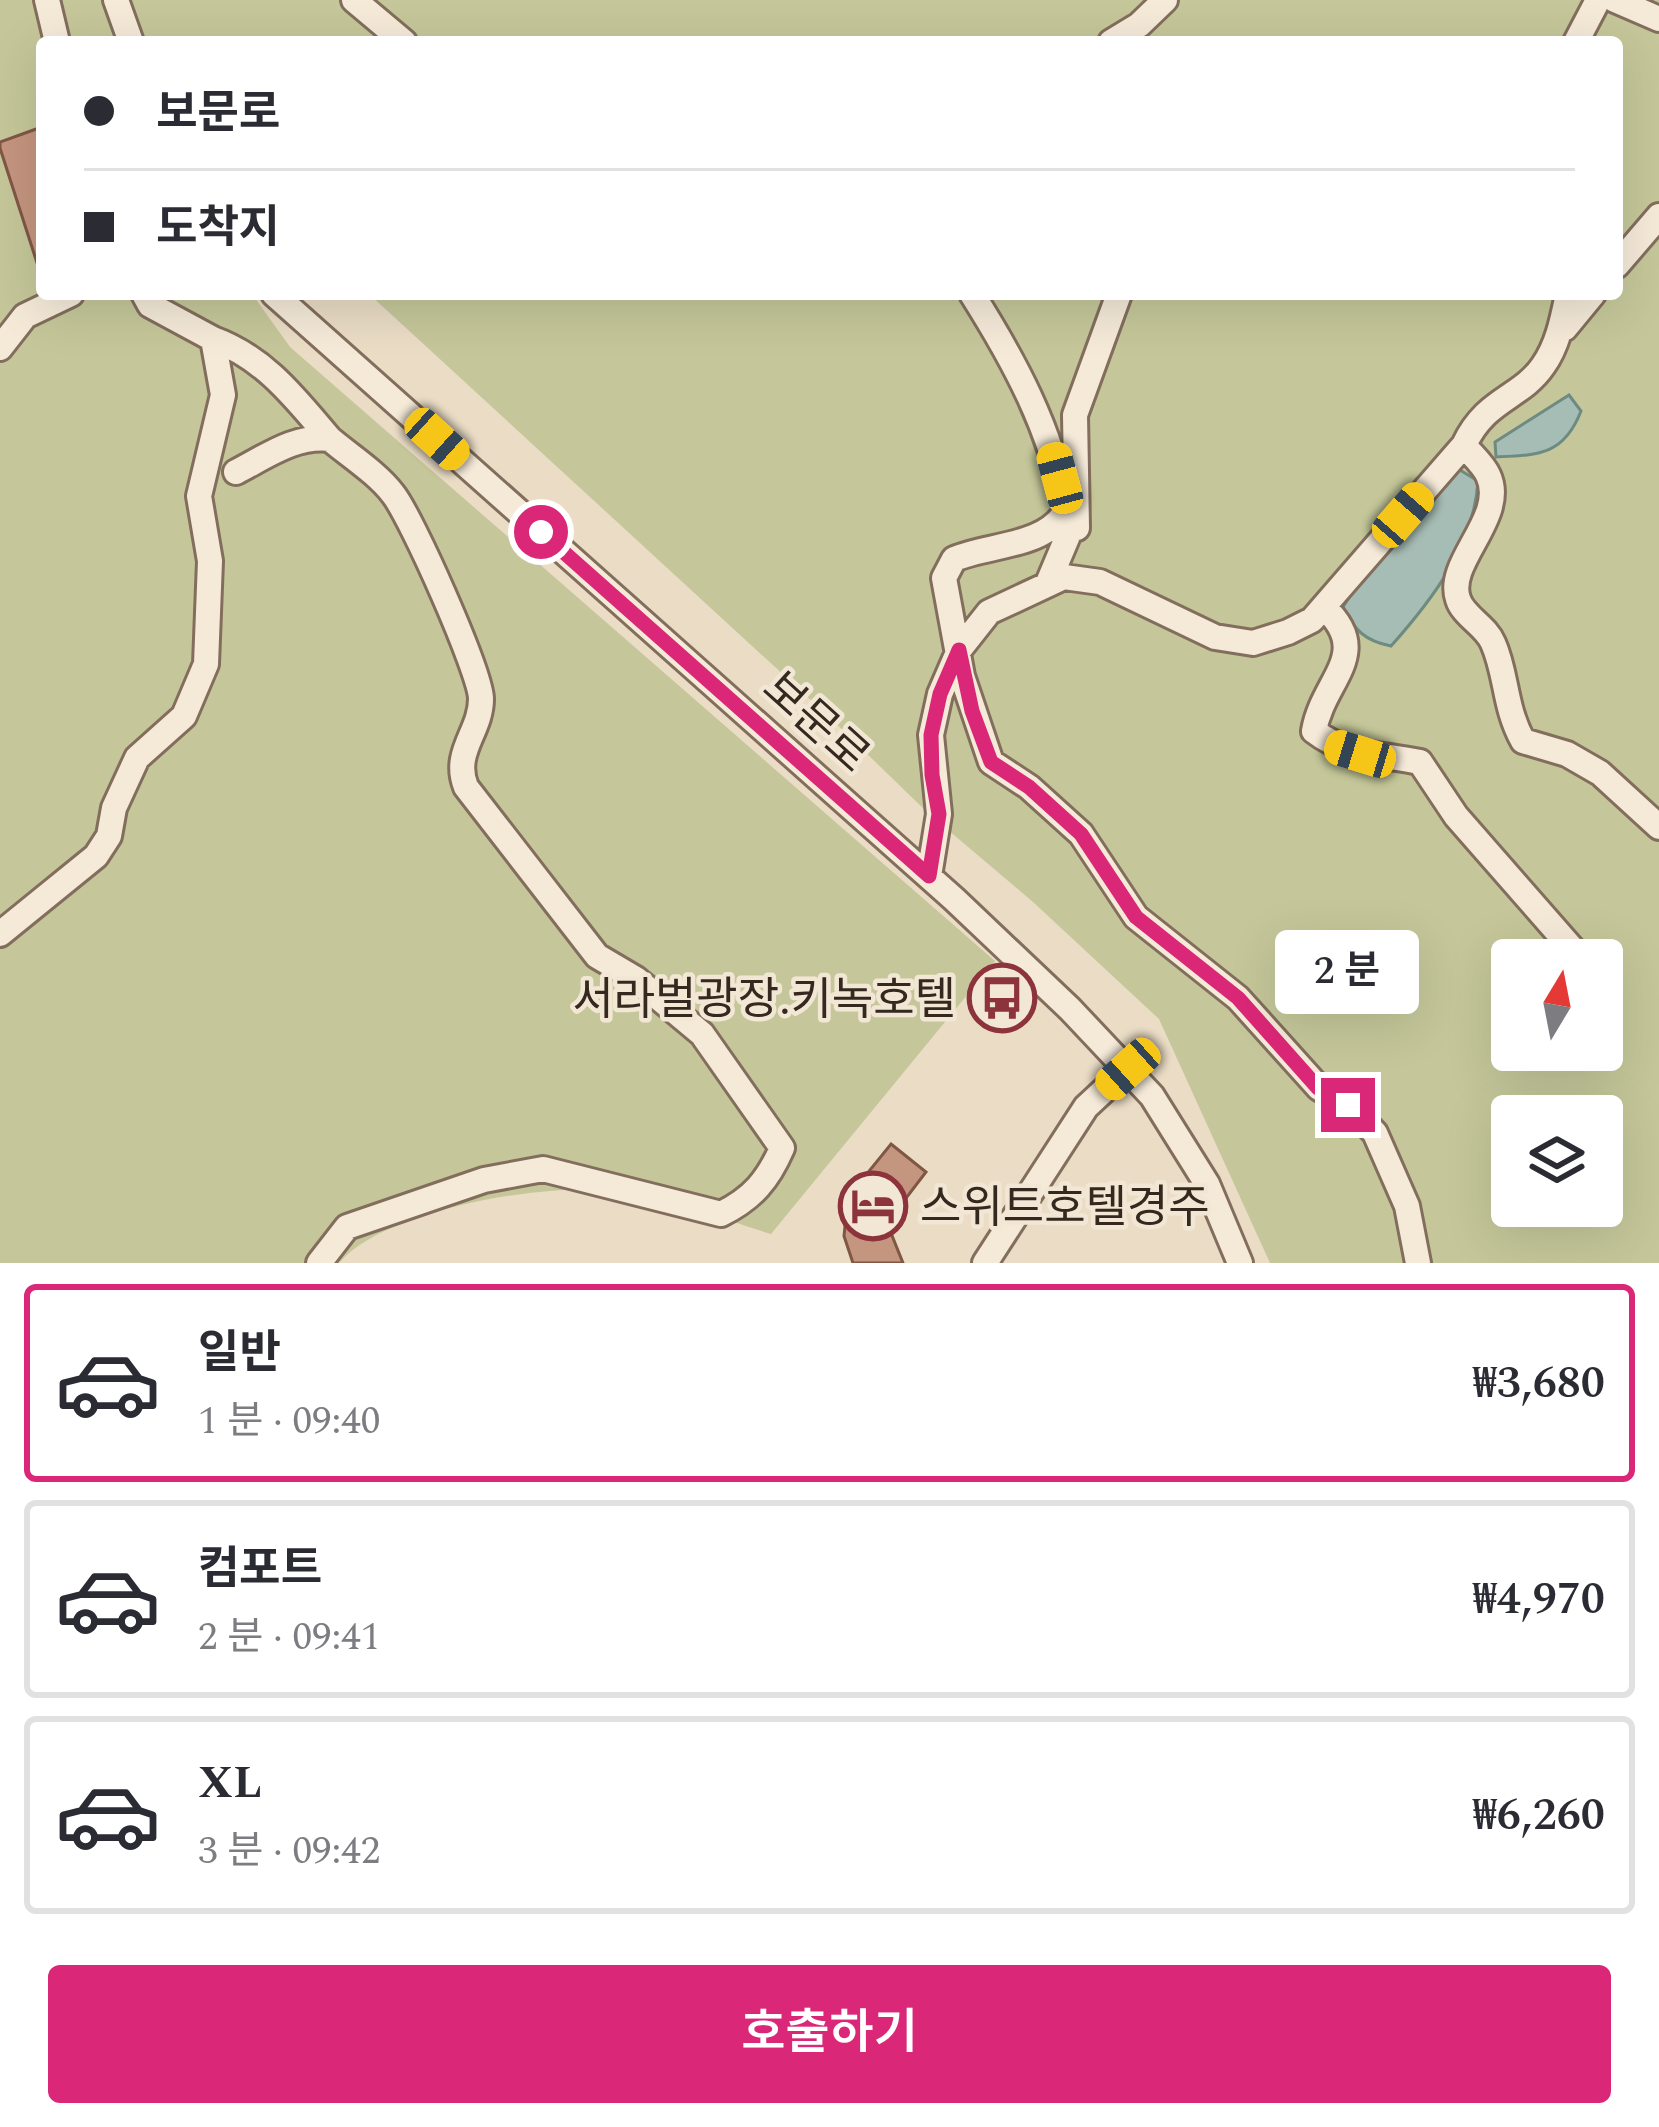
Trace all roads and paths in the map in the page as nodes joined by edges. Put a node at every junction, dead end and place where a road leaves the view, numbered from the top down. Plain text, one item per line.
1 (46, 0) edge
2 (116, 0) edge
3 (354, 0) edge
4 (1166, 0) edge
5 (1598, 0) edge
6 (1615, 0) edge
7 (1659, 19) edge
8 (55, 36) edge
9 (129, 36) edge
10 (397, 36) edge
11 (1121, 36) edge
12 (1579, 36) edge
13 (1659, 215) edge
14 (1623, 258) edge
15 (58, 300) edge
16 (147, 300) edge
17 (281, 300) edge
18 (976, 300) edge
19 (1117, 300) edge
20 (1566, 300) edge
21 (1588, 300) edge
22 (213, 339) junction
23 (1556, 340) junction
24 (0, 348) edge
25 (330, 439) junction
26 (1464, 446) junction
27 (236, 472) dead end
28 (1066, 511) junction
29 (1056, 580) junction
30 (1324, 607) junction
31 (959, 650) junction
32 (1659, 827) edge
33 (929, 876) junction
34 (0, 934) edge
35 (1564, 939) edge
36 (1128, 1069) junction
37 (319, 1263) edge
38 (985, 1263) edge
39 (1240, 1263) edge
40 (1418, 1263) edge

1 - 8 street
2 - 9 street
3 - 10 street
4 - 11 street
5 - 12 street
6 - 7 street
13 - 14 street
15 - 24 street
16 - 22 street
17 - 33 street, 보문로
18 - 28 street
19 - 29 street
20 - 23 street
21 - 23 street
22 - 25 street
22 - 34 street
23 - 26 street
25 - 27 street
25 - 37 street
26 - 30 street
26 - 32 street
28 - 29 street
28 - 31 street
29 - 30 street
29 - 31 street
30 - 35 street
31 - 33 street
31 - 40 street
33 - 36 street, 보문로
36 - 38 street
36 - 39 street, 보문로

